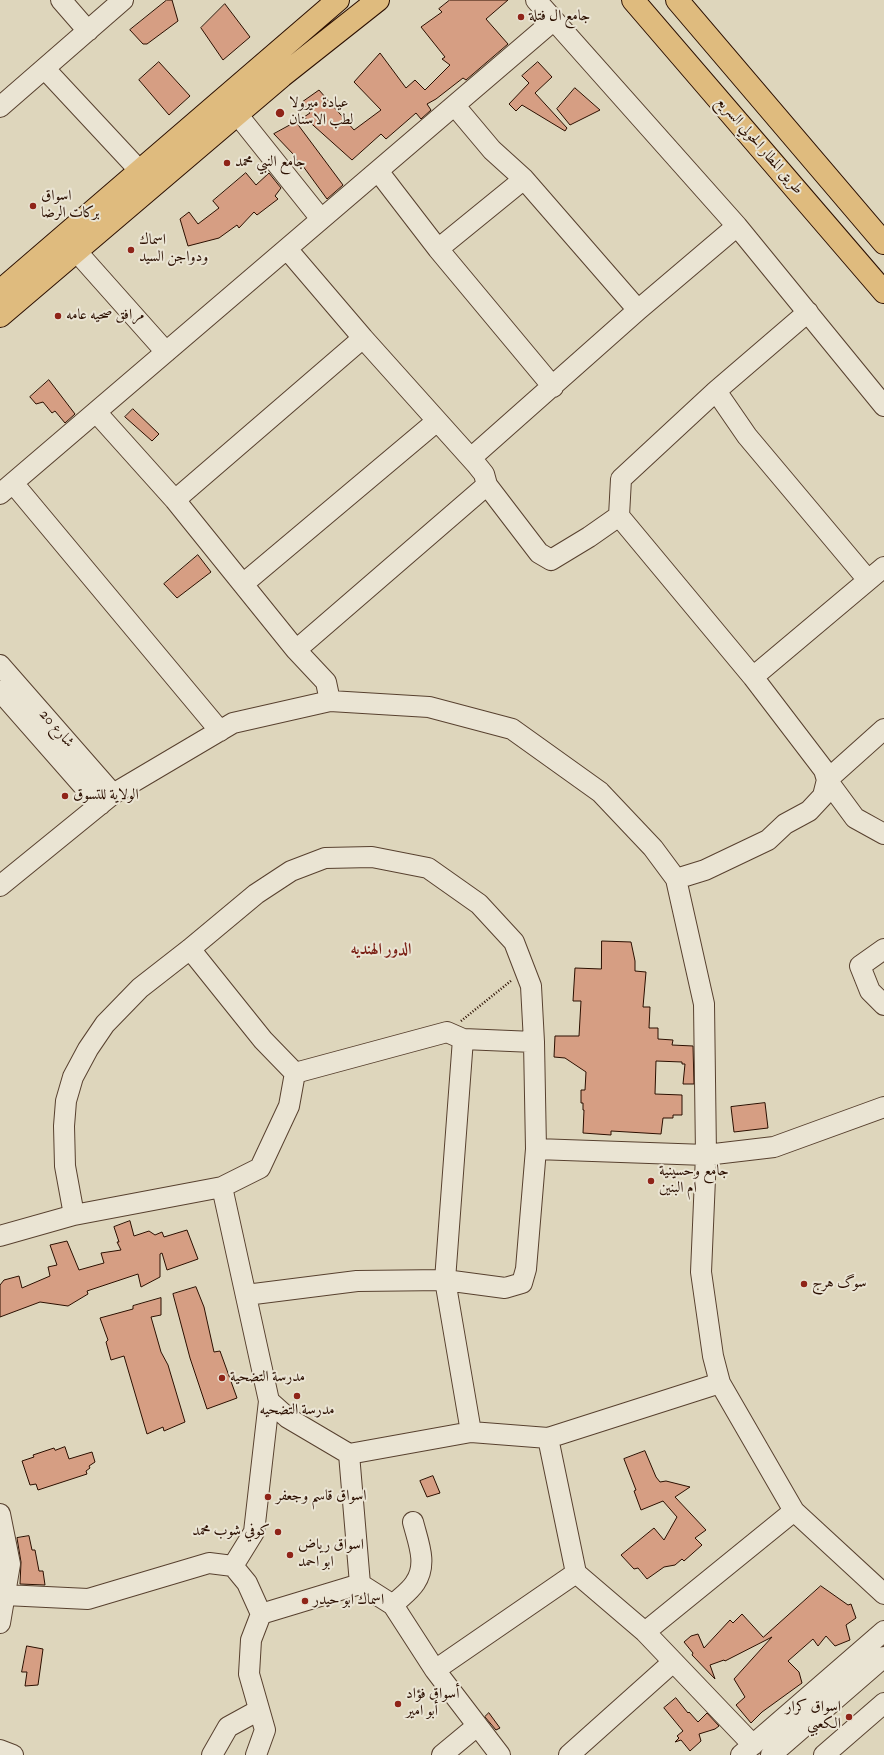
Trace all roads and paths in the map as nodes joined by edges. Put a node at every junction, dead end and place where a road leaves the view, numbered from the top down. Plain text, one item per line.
1 (61, 0) edge
2 (123, 0) edge
3 (338, 0) edge
4 (378, 0) edge
5 (536, 0) edge
6 (634, 0) edge
7 (677, 0) edge
8 (553, 21) junction
9 (88, 31) junction
10 (45, 68) junction
11 (257, 84) junction
12 (455, 106) junction
13 (0, 107) edge
14 (237, 114) junction
15 (140, 171) junction
16 (378, 171) junction
17 (524, 179) junction
18 (321, 220) junction
19 (737, 226) junction
20 (884, 243) edge
21 (287, 249) junction
22 (438, 249) junction
23 (76, 252) junction
24 (0, 291) edge
25 (884, 292) edge
26 (638, 310) junction
27 (808, 312) junction
28 (0, 316) edge
29 (363, 338) junction
30 (166, 352) junction
31 (552, 386) junction
32 (716, 391) junction
33 (884, 406) edge
34 (96, 412) junction
35 (437, 421) junction
36 (471, 458) junction
37 (487, 485) junction
38 (6, 488) edge
39 (175, 500) junction
40 (619, 516) junction
41 (884, 567) edge
42 (868, 580) junction
43 (243, 584) junction
44 (296, 650) junction
45 (0, 665) edge
46 (753, 677) junction
47 (0, 691) edge
48 (330, 701) junction
49 (884, 729) edge
50 (220, 731) junction
51 (827, 780) junction
52 (106, 799) junction
53 (884, 834) edge
54 (676, 879) junction
55 (2, 880) edge
56 (884, 948) edge
57 (190, 949) junction
58 (524, 969) junction
59 (884, 1004) edge
60 (455, 1036) junction
61 (534, 1042) junction
62 (296, 1073) junction
63 (884, 1107) edge
64 (536, 1149) junction
65 (706, 1155) junction
66 (222, 1187) junction
67 (74, 1215) junction
68 (0, 1236) edge
69 (445, 1280) junction
70 (246, 1295) junction
71 (720, 1383) junction
72 (269, 1401) junction
73 (472, 1432) junction
74 (548, 1438) junction
75 (349, 1454) junction
76 (794, 1511) junction
77 (0, 1514) edge
78 (413, 1522) dead end
79 (233, 1566) junction
80 (576, 1573) junction
81 (360, 1584) junction
82 (884, 1594) edge
83 (5, 1595) junction
84 (393, 1605) junction
85 (261, 1614) junction
86 (0, 1624) edge
87 (884, 1631) edge
88 (645, 1632) junction
89 (884, 1657) edge
90 (673, 1662) junction
91 (435, 1670) junction
92 (884, 1703) edge
93 (259, 1710) junction
94 (477, 1726) junction
95 (0, 1750) edge
96 (747, 1750) edge
97 (13, 1755) edge
98 (212, 1755) edge
99 (256, 1755) edge
100 (442, 1755) edge
101 (500, 1755) edge
102 (568, 1755) edge
103 (771, 1755) edge
104 (824, 1755) edge

1 - 9 street
2 - 9 street
3 - 11 main road
4 - 11 main road
5 - 8 street
6 - 25 main road, طريق المطار الحولي السريع
7 - 20 main road
8 - 12 street
8 - 19 street
9 - 10 street
10 - 13 street
10 - 15 street
11 - 14 main road
11 - 15 main road
12 - 16 street
12 - 17 street
14 - 18 street
14 - 23 main road
15 - 24 main road
16 - 18 street
16 - 22 street
17 - 22 street
17 - 26 street
18 - 21 street
19 - 26 street
19 - 27 street
21 - 29 street
21 - 30 street
22 - 31 street
23 - 28 main road
23 - 30 street
26 - 31 street
27 - 32 street
27 - 33 street
29 - 35 street
29 - 39 street
30 - 34 street
31 - 36 street
32 - 40 street
32 - 42 street
34 - 38 street
34 - 39 street
35 - 36 street
35 - 43 street
36 - 37 street
37 - 40 street
37 - 44 street
38 - 50 street
39 - 43 street
40 - 46 street
41 - 42 street
42 - 46 street
43 - 44 street
44 - 48 street
45 - 52 street, شارع 20
46 - 51 street
47 - 52 street, شارع 20
48 - 50 street
48 - 54 street
49 - 51 street
50 - 52 street
51 - 53 street
51 - 54 street
52 - 55 street
54 - 65 street
56 - 59 street
57 - 58 street
57 - 62 street
57 - 67 street
58 - 60 path
58 - 61 street
60 - 61 street
60 - 62 street
60 - 69 street
61 - 64 street
62 - 66 street
63 - 65 street
64 - 65 street
64 - 69 street
65 - 71 street
66 - 67 street
66 - 70 street
67 - 68 street
69 - 70 street
69 - 73 street
70 - 72 street
71 - 74 street
71 - 76 street
72 - 75 street
72 - 79 street
73 - 74 street
73 - 75 street
74 - 80 street
75 - 81 street
76 - 82 street
76 - 88 street
77 - 83 street
78 - 84 street
79 - 83 street
79 - 85 street
80 - 88 street
80 - 91 street
81 - 84 street
81 - 85 street
83 - 86 street
84 - 91 street
85 - 93 street
87 - 96 street
88 - 90 street
89 - 103 street
90 - 96 street
90 - 102 street
91 - 94 street
92 - 104 street
93 - 98 street
93 - 99 street
94 - 100 street
94 - 101 street
95 - 97 street

